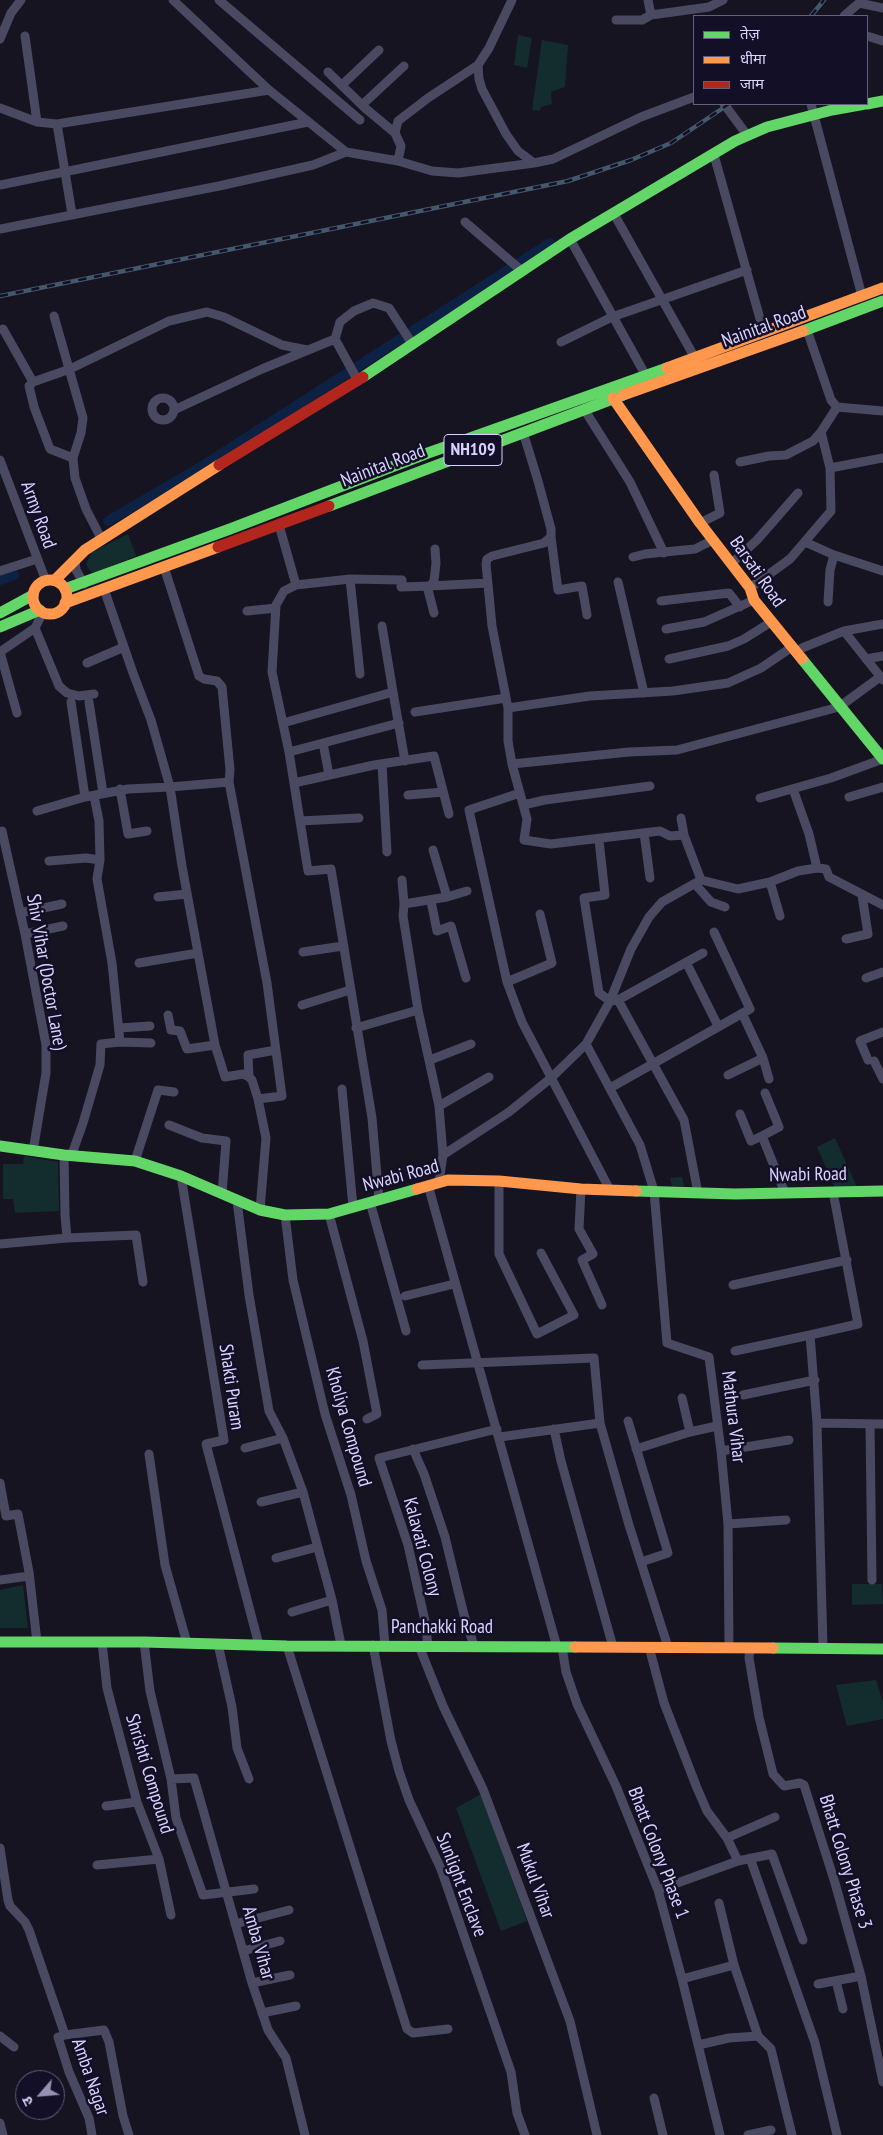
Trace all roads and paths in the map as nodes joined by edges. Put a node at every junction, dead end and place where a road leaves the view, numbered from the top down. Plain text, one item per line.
1 (21, 0) edge
2 (218, 0) edge
3 (512, 0) edge
4 (648, 0) edge
5 (723, 0) edge
6 (178, 2) edge
7 (883, 8) edge
8 (710, 12) edge
9 (652, 15) junction
10 (845, 15) edge
11 (616, 20) dead end
12 (24, 36) dead end
13 (868, 36) edge
14 (0, 39) edge
15 (883, 41) edge
16 (379, 50) dead end
17 (478, 65) junction
18 (404, 66) dead end
19 (328, 72) dead end
20 (342, 85) junction
21 (269, 90) junction
22 (693, 97) edge
23 (883, 100) edge
24 (868, 104) edge
25 (362, 105) junction
26 (725, 105) edge
27 (855, 105) edge
28 (0, 108) edge
29 (813, 109) edge
30 (360, 120) dead end
31 (37, 122) junction
32 (308, 122) junction
33 (57, 124) junction
34 (395, 133) junction
35 (747, 135) junction
36 (346, 152) junction
37 (714, 155) junction
38 (398, 162) junction
39 (534, 163) junction
40 (65, 171) junction
41 (0, 185) edge
42 (72, 214) junction
43 (614, 214) junction
44 (465, 222) dead end
45 (0, 229) edge
46 (570, 239) junction
47 (746, 270) junction
48 (522, 271) junction
49 (883, 288) edge
50 (862, 296) junction
51 (662, 299) junction
52 (883, 301) edge
53 (54, 316) dead end
54 (612, 317) junction
55 (803, 318) junction
56 (3, 328) dead end
57 (807, 330) junction
58 (764, 333) junction
59 (410, 338) junction
60 (335, 339) junction
61 (561, 342) dead end
62 (307, 350) junction
63 (698, 363) junction
64 (70, 369) junction
65 (646, 376) junction
66 (356, 378) junction
67 (33, 382) junction
68 (613, 398) junction
69 (837, 407) junction
70 (584, 409) junction
71 (174, 410) dead end
72 (883, 411) edge
73 (523, 432) junction
74 (821, 432) junction
75 (72, 458) junction
76 (883, 458) edge
77 (0, 460) edge
78 (740, 462) dead end
79 (830, 468) junction
80 (714, 475) dead end
81 (798, 493) dead end
82 (294, 505) junction
83 (298, 517) junction
84 (700, 522) junction
85 (278, 525) junction
86 (550, 537) junction
87 (102, 540) junction
88 (713, 540) junction
89 (805, 542) junction
90 (435, 549) dead end
91 (664, 553) junction
92 (834, 555) junction
93 (633, 557) dead end
94 (75, 558) junction
95 (37, 559) junction
96 (731, 564) junction
97 (164, 567) junction
98 (0, 571) edge
99 (883, 571) edge
100 (51, 580) junction
101 (350, 580) junction
102 (618, 582) dead end
103 (488, 583) junction
104 (84, 584) junction
105 (296, 585) junction
106 (428, 586) junction
107 (750, 588) junction
108 (65, 589) junction
109 (104, 589) junction
110 (33, 595) junction
111 (754, 600) junction
112 (661, 601) dead end
113 (828, 602) dead end
114 (65, 603) junction
115 (740, 607) junction
116 (276, 608) junction
117 (41, 611) junction
118 (247, 611) dead end
119 (0, 612) edge
120 (434, 613) dead end
121 (587, 616) dead end
122 (771, 622) junction
123 (883, 624) edge
124 (0, 626) edge
125 (382, 626) dead end
126 (35, 628) junction
127 (666, 629) dead end
128 (844, 631) junction
129 (124, 647) junction
130 (794, 650) junction
131 (0, 652) edge
132 (883, 656) edge
133 (668, 659) dead end
134 (866, 659) junction
135 (87, 663) dead end
136 (360, 674) dead end
137 (882, 678) edge
138 (393, 692) junction
139 (644, 692) junction
140 (506, 698) junction
141 (71, 702) dead end
142 (839, 707) junction
143 (508, 708) junction
144 (415, 712) dead end
145 (17, 713) dead end
146 (283, 724) junction
147 (399, 724) junction
148 (323, 743) junction
149 (289, 752) junction
150 (883, 759) edge
151 (405, 761) junction
152 (382, 764) junction
153 (512, 764) junction
154 (329, 775) junction
155 (230, 782) junction
156 (294, 783) junction
157 (650, 786) dead end
158 (170, 787) junction
159 (883, 787) edge
160 (793, 789) junction
161 (120, 790) junction
162 (443, 792) junction
163 (520, 793) junction
164 (94, 795) junction
165 (408, 795) dead end
166 (850, 797) dead end
167 (760, 798) dead end
168 (523, 805) junction
169 (37, 811) dead end
170 (449, 814) dead end
171 (359, 818) dead end
172 (681, 818) dead end
173 (300, 822) junction
174 (147, 831) dead end
175 (0, 832) edge
176 (644, 834) junction
177 (684, 835) junction
178 (599, 840) junction
179 (433, 850) dead end
180 (387, 852) dead end
181 (100, 860) junction
182 (49, 861) dead end
183 (817, 868) junction
184 (650, 878) dead end
185 (402, 880) dead end
186 (698, 882) junction
187 (770, 882) junction
188 (467, 891) dead end
189 (187, 894) junction
190 (862, 895) junction
191 (158, 897) dead end
192 (447, 897) junction
193 (431, 901) junction
194 (62, 904) dead end
195 (404, 904) junction
196 (883, 905) edge
197 (724, 907) dead end
198 (20, 914) junction
199 (540, 914) dead end
200 (780, 916) dead end
201 (64, 926) dead end
202 (714, 932) dead end
203 (25, 934) junction
204 (846, 939) dead end
205 (343, 946) junction
206 (303, 952) dead end
207 (198, 953) junction
208 (703, 953) dead end
209 (686, 962) junction
210 (139, 963) dead end
211 (883, 972) edge
212 (466, 978) dead end
213 (866, 978) dead end
214 (507, 982) junction
215 (350, 990) junction
216 (614, 1000) junction
217 (302, 1004) dead end
218 (418, 1010) junction
219 (742, 1013) junction
220 (168, 1015) dead end
221 (150, 1026) dead end
222 (718, 1026) junction
223 (119, 1028) junction
224 (356, 1028) junction
225 (883, 1032) edge
226 (120, 1042) junction
227 (151, 1044) dead end
228 (471, 1044) dead end
229 (586, 1044) junction
230 (215, 1045) junction
231 (276, 1050) junction
232 (763, 1058) junction
233 (430, 1060) junction
234 (653, 1064) junction
235 (728, 1075) dead end
236 (249, 1077) junction
237 (489, 1077) dead end
238 (551, 1078) junction
239 (769, 1079) dead end
240 (883, 1079) edge
241 (610, 1088) junction
242 (342, 1089) dead end
243 (174, 1092) dead end
244 (764, 1093) dead end
245 (258, 1099) junction
246 (439, 1106) junction
247 (740, 1114) dead end
248 (169, 1125) dead end
249 (762, 1136) junction
250 (0, 1146) edge
251 (33, 1151) junction
252 (68, 1155) junction
253 (443, 1155) junction
254 (135, 1161) junction
255 (181, 1176) junction
256 (499, 1181) junction
257 (433, 1183) junction
258 (581, 1189) junction
259 (610, 1190) junction
260 (654, 1191) junction
261 (883, 1191) edge
262 (833, 1192) junction
263 (698, 1193) junction
264 (785, 1193) junction
265 (222, 1194) junction
266 (237, 1201) junction
267 (374, 1201) junction
268 (353, 1207) junction
269 (260, 1210) junction
270 (329, 1214) junction
271 (285, 1215) junction
272 (67, 1238) junction
273 (0, 1244) edge
274 (541, 1253) dead end
275 (847, 1260) junction
276 (143, 1282) dead end
277 (454, 1284) junction
278 (733, 1285) dead end
279 (405, 1296) dead end
280 (602, 1305) dead end
281 (406, 1331) dead end
282 (810, 1334) junction
283 (735, 1351) dead end
284 (478, 1363) junction
285 (422, 1365) dead end
286 (815, 1380) junction
287 (743, 1395) dead end
288 (682, 1398) dead end
289 (367, 1419) dead end
290 (628, 1420) dead end
291 (817, 1423) junction
292 (600, 1424) junction
293 (870, 1424) junction
294 (883, 1424) edge
295 (717, 1426) junction
296 (554, 1429) junction
297 (690, 1432) junction
298 (499, 1433) junction
299 (283, 1438) junction
300 (789, 1440) dead end
301 (245, 1448) dead end
302 (413, 1449) junction
303 (636, 1449) junction
304 (721, 1452) junction
305 (149, 1454) dead end
306 (0, 1483) edge
307 (303, 1492) junction
308 (261, 1502) dead end
309 (3, 1517) edge
310 (786, 1520) dead end
311 (728, 1524) junction
312 (317, 1547) junction
313 (276, 1558) dead end
314 (641, 1562) junction
315 (29, 1576) junction
316 (0, 1580) edge
317 (872, 1580) dead end
318 (332, 1600) junction
319 (292, 1612) dead end
320 (0, 1642) edge
321 (37, 1642) junction
322 (102, 1642) junction
323 (144, 1642) junction
324 (186, 1644) junction
325 (218, 1644) junction
326 (259, 1645) junction
327 (341, 1645) junction
328 (379, 1645) junction
329 (287, 1646) junction
330 (424, 1646) junction
331 (474, 1646) junction
332 (560, 1647) junction
333 (613, 1647) junction
334 (649, 1647) junction
335 (668, 1647) junction
336 (729, 1648) junction
337 (750, 1648) junction
338 (823, 1648) junction
339 (883, 1649) edge
340 (172, 1779) junction
341 (249, 1779) dead end
342 (137, 1802) junction
343 (106, 1806) dead end
344 (775, 1817) dead end
345 (727, 1838) junction
346 (0, 1848) edge
347 (750, 1858) junction
348 (159, 1859) junction
349 (738, 1860) junction
350 (97, 1865) dead end
351 (254, 1889) dead end
352 (658, 1890) junction
353 (226, 1892) junction
354 (719, 1904) dead end
355 (289, 1910) dead end
356 (171, 1915) dead end
357 (235, 1924) junction
358 (803, 1940) dead end
359 (280, 1942) dead end
360 (242, 1951) junction
361 (734, 1965) junction
362 (290, 1974) dead end
363 (861, 1976) junction
364 (682, 1979) junction
365 (836, 1981) junction
366 (252, 1983) junction
367 (818, 1984) dead end
368 (296, 2006) dead end
369 (843, 2009) dead end
370 (262, 2013) junction
371 (448, 2029) dead end
372 (65, 2035) junction
373 (0, 2036) edge
374 (758, 2036) junction
375 (698, 2044) junction
376 (14, 2047) dead end
377 (881, 2058) edge
378 (883, 2082) edge
379 (654, 2098) dead end
380 (0, 2123) edge
381 (771, 2130) dead end
382 (3, 2135) edge
383 (92, 2135) edge
384 (129, 2135) edge
385 (305, 2135) edge
386 (525, 2135) edge
387 (597, 2135) edge
388 (663, 2135) edge
389 (720, 2135) edge
390 (748, 2135) edge
391 (792, 2135) edge
392 (837, 2135) edge

1 - 14 street
2 - 30 street
3 - 17 street
4 - 9 street
5 - 8 street
6 - 21 street
7 - 10 street
8 - 9 street
9 - 11 street
12 - 31 street
13 - 15 street
16 - 20 street
17 - 34 street
17 - 39 street
18 - 25 street
19 - 20 street
20 - 25 street
21 - 32 street
21 - 33 street
22 - 39 street
23 - 24 main road
25 - 34 street
26 - 35 street
27 - 29 main road
28 - 31 street
29 - 35 main road
29 - 50 street
31 - 33 street
32 - 36 street
32 - 40 street
33 - 40 street
34 - 38 street
35 - 37 main road
36 - 38 street
36 - 42 street
37 - 43 main road
37 - 47 street
38 - 39 street
40 - 41 street
40 - 42 street
42 - 45 street
43 - 46 main road
43 - 51 street
44 - 48 street
46 - 48 main road
46 - 54 street
47 - 51 street
47 - 58 street
48 - 59 main road
49 - 50 main road, Nainital Road / NH109
50 - 55 main road, Nainital Road / NH109
51 - 54 street
51 - 63 street
52 - 57 main road, Nainital Road / NH109
53 - 64 street
54 - 61 street
54 - 65 street
55 - 57 main road
55 - 58 main road, Nainital Road / NH109
56 - 67 street
57 - 63 main road, Nainital Road / NH109
57 - 69 street
58 - 63 main road, Nainital Road / NH109
59 - 60 street
59 - 66 main road
60 - 62 street
60 - 66 street
62 - 64 street
62 - 71 street
63 - 65 main road, Nainital Road / NH109
63 - 68 main road, Nainital Road / NH109
64 - 67 street
64 - 75 street
65 - 82 main road, Nainital Road / NH109
66 - 87 main road
67 - 75 street
68 - 70 main road, Nainital Road / NH109
68 - 84 main road, Barsati Road
69 - 72 street
69 - 74 street
70 - 73 main road, Nainital Road / NH109
70 - 91 street
73 - 83 main road, Nainital Road / NH109
73 - 86 street
74 - 78 street
74 - 79 street
75 - 87 street
76 - 79 street
77 - 95 street, Army Road
79 - 89 street
80 - 84 street
81 - 96 street
82 - 83 main road
82 - 104 main road, Nainital Road / NH109
83 - 85 main road, Nainital Road / NH109
84 - 88 main road, Barsati Road
85 - 97 main road, Nainital Road / NH109
85 - 105 street
86 - 103 street
86 - 121 street
87 - 94 main road
88 - 91 street
88 - 96 main road, Barsati Road
89 - 92 street
89 - 107 street
90 - 106 street
91 - 93 street
92 - 99 street
92 - 113 street
94 - 100 main road
94 - 104 street
95 - 98 street
95 - 100 street, Army Road
96 - 107 main road, Barsati Road
97 - 109 main road, Nainital Road / NH109
97 - 155 street
100 - 108 main road
100 - 110 main road
101 - 105 street
101 - 106 street
101 - 136 street
102 - 139 street
103 - 106 street
103 - 140 street
104 - 108 main road, Nainital Road / NH109
105 - 116 street
106 - 120 street
107 - 111 main road, Barsati Road
108 - 114 main road
109 - 114 main road, Nainital Road / NH109
109 - 129 street
110 - 117 main road
110 - 119 main road
111 - 115 street
111 - 122 main road, Barsati Road
112 - 115 street
114 - 117 main road
115 - 127 street
116 - 118 street
116 - 146 street
117 - 124 main road
117 - 126 street
122 - 130 main road, Barsati Road
122 - 133 street
123 - 128 street
125 - 138 street
126 - 131 street
126 - 164 street
128 - 130 street
128 - 134 street
129 - 135 street
129 - 158 street
130 - 139 street
130 - 142 main road, Barsati Road
131 - 145 street
132 - 134 street
134 - 137 street
137 - 142 street
138 - 146 street
138 - 147 street
139 - 143 street
140 - 143 street
140 - 144 street
141 - 164 street
142 - 150 main road, Barsati Road
142 - 153 street
143 - 153 street
146 - 149 street
147 - 148 street
147 - 151 street
148 - 149 street
148 - 154 street
149 - 156 street
150 - 160 street
151 - 152 street
151 - 162 street
152 - 154 street
152 - 180 street
153 - 163 street
154 - 156 street
155 - 158 street
155 - 231 street
156 - 173 street
157 - 168 street
158 - 161 street
158 - 189 street
159 - 166 street
160 - 167 street
160 - 183 street
161 - 164 street
161 - 174 street
162 - 165 street
162 - 170 street
163 - 168 street
163 - 214 street
164 - 169 street
164 - 181 street
168 - 178 street
171 - 173 street
172 - 177 street
173 - 205 street
175 - 198 street, Shiv Vihar (Doctor Lane)
176 - 177 street
176 - 178 street
176 - 184 street
177 - 186 street
178 - 216 street
179 - 192 street
181 - 182 street
181 - 223 street
183 - 187 street
183 - 190 street
185 - 195 street
186 - 187 street
186 - 197 street
186 - 216 street
187 - 200 street
188 - 192 street
189 - 191 street
189 - 207 street
190 - 196 street
190 - 204 street
192 - 193 street
193 - 195 street
193 - 212 street
194 - 198 street
195 - 218 street
198 - 203 street, Shiv Vihar (Doctor Lane)
199 - 214 street
201 - 203 street
202 - 219 street
203 - 251 street, Shiv Vihar (Doctor Lane)
205 - 206 street
205 - 215 street
207 - 210 street
207 - 230 street
208 - 209 street
209 - 216 street
209 - 222 street
211 - 213 street
214 - 238 street
215 - 217 street
215 - 224 street
216 - 229 street
216 - 234 street
218 - 224 street
218 - 233 street
219 - 222 street
219 - 232 street
220 - 230 street
221 - 223 street
222 - 234 street
223 - 226 street
224 - 267 street
225 - 240 street
226 - 227 street
226 - 252 street
228 - 233 street
229 - 238 street
229 - 241 street
230 - 236 street
231 - 236 street
231 - 245 street
232 - 235 street
232 - 239 street
233 - 246 street
234 - 241 street
234 - 263 street
236 - 245 street
237 - 246 street
238 - 253 street
238 - 259 street
241 - 260 street
242 - 268 street
243 - 254 street
244 - 249 street
245 - 269 street
246 - 253 street
247 - 249 street
248 - 265 street
249 - 264 street
250 - 251 main road, Nwabi Road
251 - 252 main road, Nwabi Road
252 - 254 main road, Nwabi Road
252 - 272 street
253 - 257 street
254 - 255 main road, Nwabi Road
255 - 265 main road, Nwabi Road
255 - 326 street, Shakti Puram
256 - 257 main road, Nwabi Road
256 - 258 main road, Nwabi Road
256 - 274 street
257 - 267 main road, Nwabi Road
257 - 277 street, Bhatt Colony Phase 1
258 - 259 main road, Nwabi Road
258 - 280 street
259 - 260 main road, Nwabi Road
260 - 263 main road, Nwabi Road
260 - 295 street, Mathura Vihar
261 - 262 main road, Nwabi Road
262 - 264 main road, Nwabi Road
262 - 275 street
263 - 264 main road, Nwabi Road
265 - 266 main road, Nwabi Road
266 - 269 main road, Nwabi Road
266 - 299 street
267 - 268 main road, Nwabi Road
267 - 281 street
268 - 270 main road, Nwabi Road
269 - 271 main road, Nwabi Road
270 - 271 main road, Nwabi Road
270 - 289 street
271 - 328 street, Kholiya Compound
272 - 273 street
272 - 276 street
275 - 278 street
275 - 282 street
277 - 279 street
277 - 284 street, Bhatt Colony Phase 1
282 - 283 street
282 - 286 street
284 - 285 street
284 - 292 street
284 - 298 street, Bhatt Colony Phase 1
286 - 287 street
286 - 291 street
288 - 297 street
290 - 303 street
291 - 293 street
291 - 338 street
292 - 296 street
292 - 314 street
293 - 294 street
293 - 317 street
295 - 297 street
295 - 304 street, Mathura Vihar
296 - 298 street
296 - 333 street
297 - 303 street
298 - 302 street
298 - 332 street, Bhatt Colony Phase 1
299 - 301 street
299 - 307 street
300 - 304 street
302 - 330 street, Kalavati Colony
302 - 331 street
303 - 314 street
304 - 311 street, Mathura Vihar
305 - 324 street
306 - 309 street
307 - 308 street
307 - 312 street
309 - 315 street
310 - 311 street
311 - 336 street, Mathura Vihar
312 - 313 street
312 - 318 street
314 - 335 street
315 - 316 street
315 - 321 street
318 - 319 street
318 - 327 street
320 - 321 main road, Panchakki Road
321 - 322 main road, Panchakki Road
322 - 323 main road, Panchakki Road
322 - 342 street, Shrishti Compound
323 - 324 main road, Panchakki Road
323 - 340 street
324 - 325 main road, Panchakki Road
325 - 326 main road, Panchakki Road
325 - 341 street
326 - 329 main road, Panchakki Road
327 - 328 main road, Panchakki Road
327 - 329 main road, Panchakki Road
328 - 330 main road, Panchakki Road
328 - 386 street, Sunlight Enclave
329 - 371 street
330 - 331 main road, Panchakki Road
330 - 387 street, Mukul Vihar
331 - 332 main road, Panchakki Road
332 - 333 main road, Panchakki Road
332 - 352 street, Bhatt Colony Phase 1
333 - 334 main road, Panchakki Road
334 - 335 main road, Panchakki Road
334 - 345 street
335 - 336 main road, Panchakki Road
336 - 337 main road, Panchakki Road
337 - 338 main road, Panchakki Road
337 - 363 street, Bhatt Colony Phase 3
338 - 339 main road, Panchakki Road
340 - 353 street, Amba Vihar
340 - 353 street
342 - 343 street
342 - 348 street, Shrishti Compound
344 - 345 street
345 - 349 street
346 - 372 street
347 - 349 street
347 - 358 street
347 - 392 street
348 - 350 street
348 - 356 street, Shrishti Compound
349 - 352 street
351 - 353 street
352 - 364 street, Bhatt Colony Phase 1
353 - 357 street, Amba Vihar
354 - 361 street
355 - 357 street
357 - 360 street, Amba Vihar
359 - 360 street
360 - 366 street, Amba Vihar
361 - 364 street
361 - 374 street
362 - 366 street
363 - 365 street
363 - 377 street, Bhatt Colony Phase 3
364 - 375 street, Bhatt Colony Phase 1
365 - 367 street
365 - 369 street
366 - 370 street, Amba Vihar
368 - 370 street
370 - 385 street, Amba Vihar
372 - 383 street, Amba Nagar
372 - 384 street
373 - 376 street
374 - 375 street
374 - 391 street
375 - 389 street, Bhatt Colony Phase 1
377 - 378 street, Bhatt Colony Phase 3
379 - 388 street
380 - 382 street
381 - 390 street

